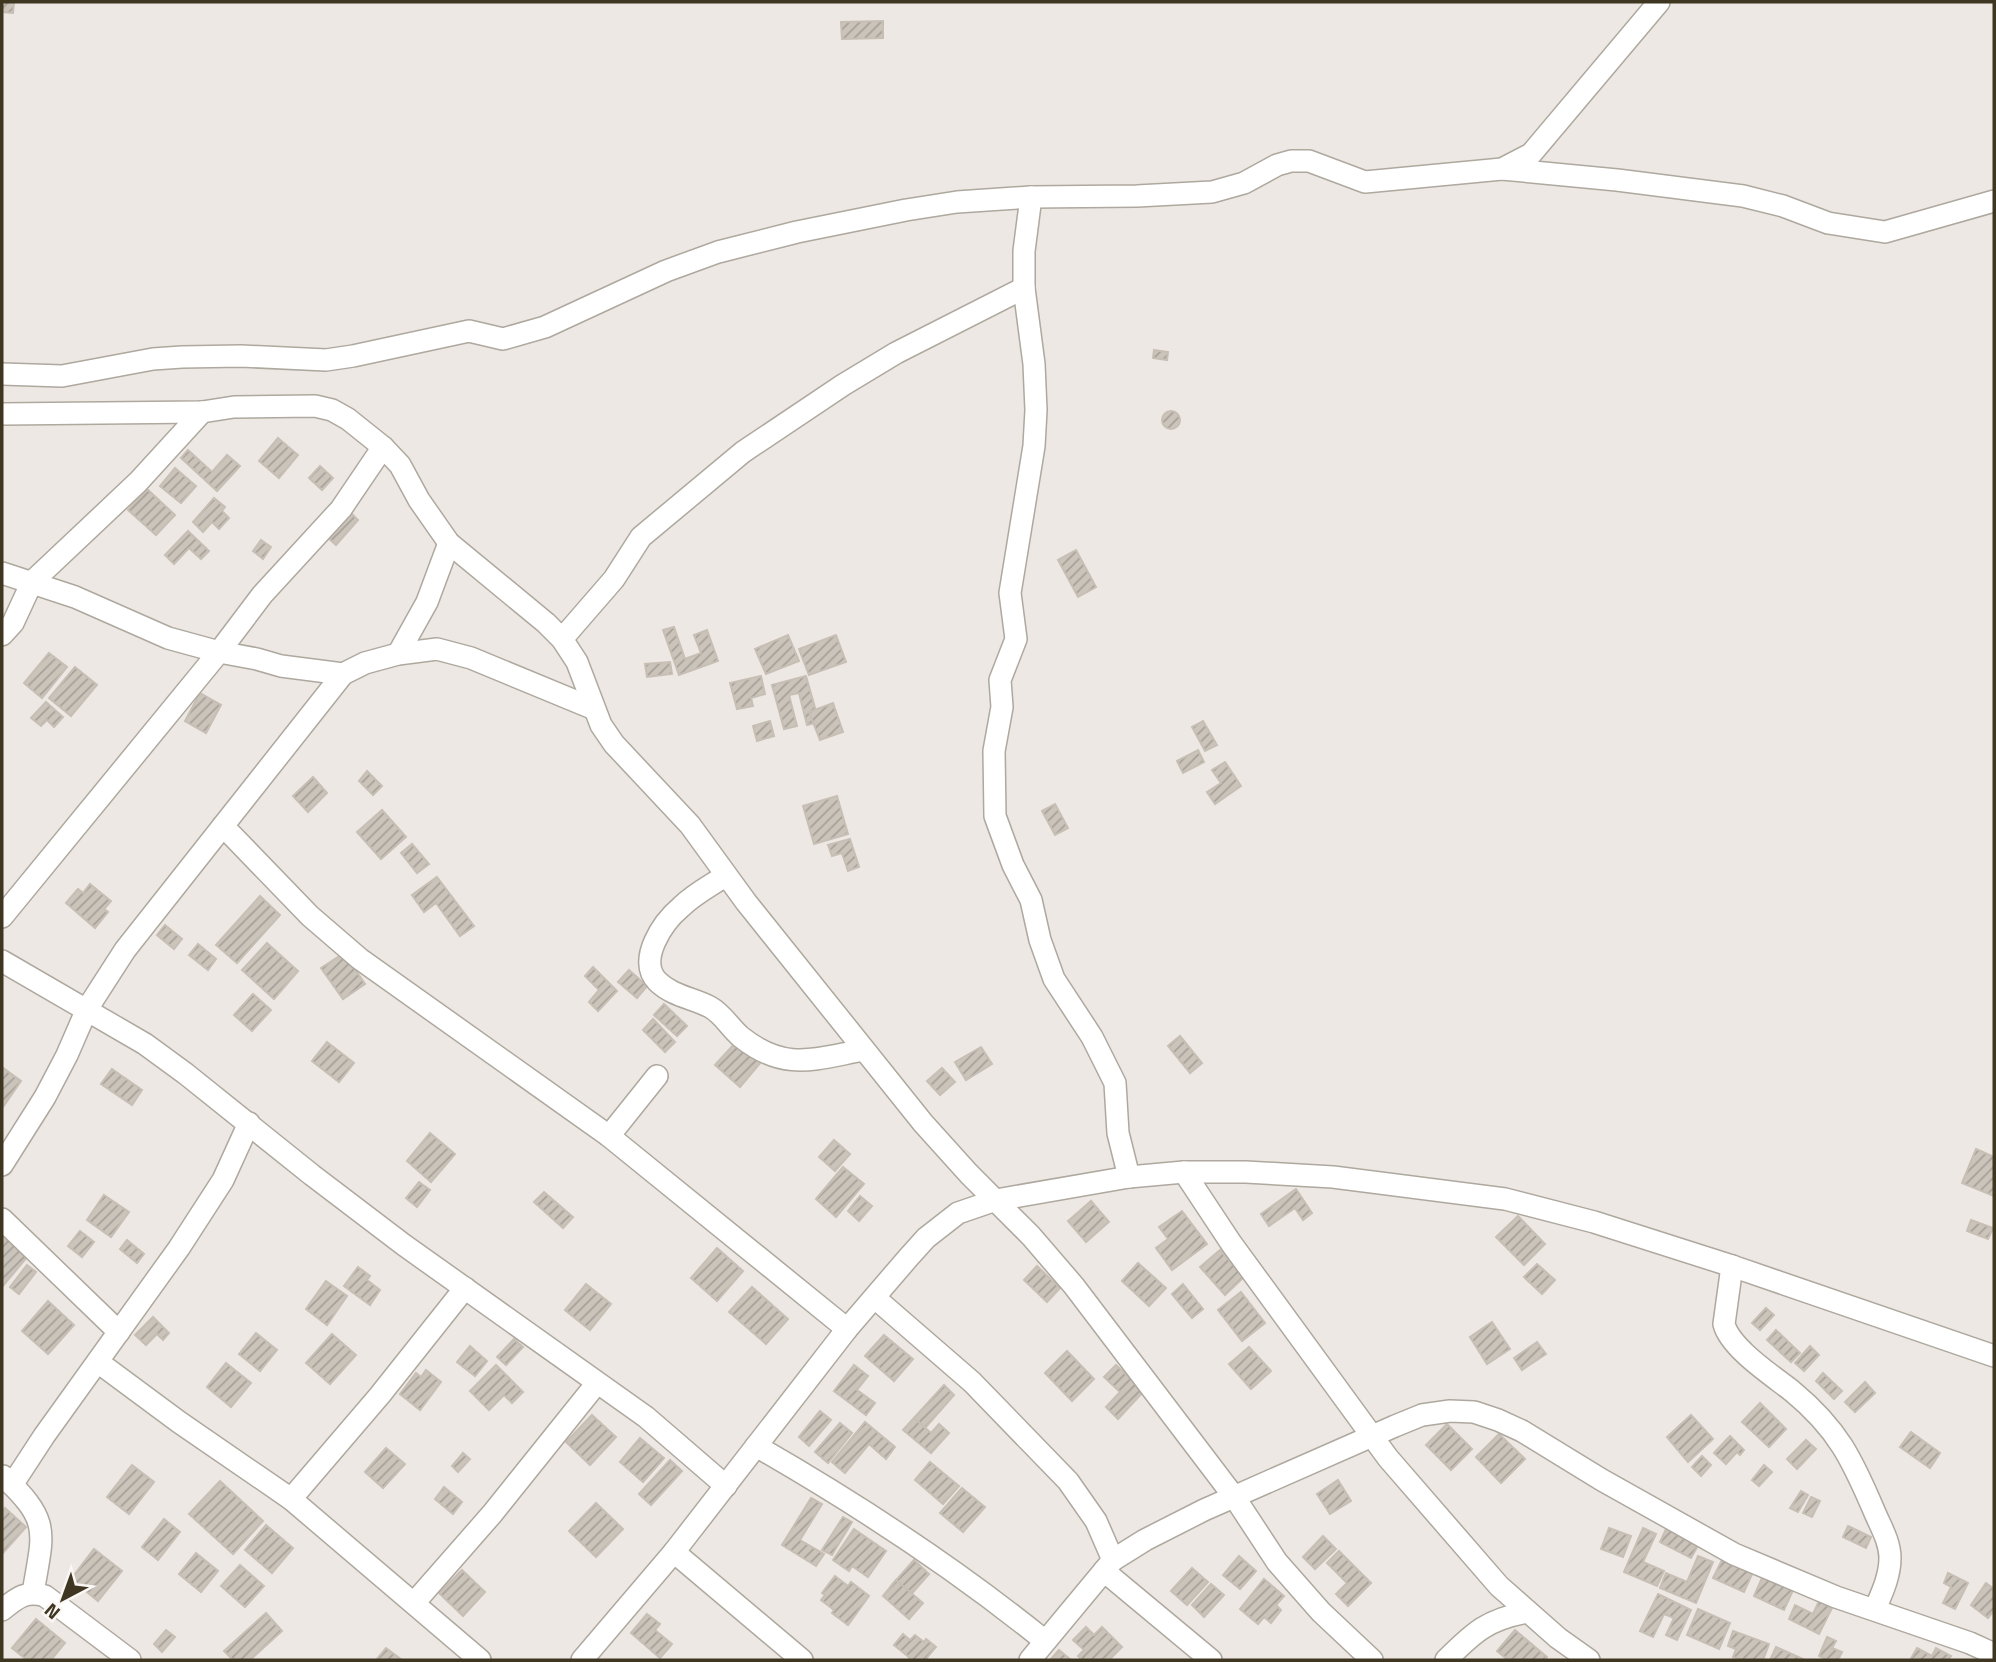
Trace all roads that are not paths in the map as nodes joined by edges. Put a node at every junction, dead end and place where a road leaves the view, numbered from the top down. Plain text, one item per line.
1 (1659, 2) edge
2 (1502, 169) junction
3 (1031, 197) junction
4 (1994, 201) edge
5 (1024, 288) junction
6 (2, 374) edge
7 (202, 411) junction
8 (2, 414) edge
9 (383, 447) junction
10 (449, 543) junction
11 (2, 573) edge
12 (32, 582) junction
13 (2, 635) edge
14 (562, 639) junction
15 (219, 652) junction
16 (398, 654) junction
17 (343, 674) junction
18 (592, 708) junction
19 (223, 825) junction
20 (725, 876) junction
21 (2, 918) edge
22 (2, 961) edge
23 (86, 1009) junction
24 (864, 1050) junction
25 (657, 1076) dead end
26 (249, 1123) junction
27 (609, 1136) junction
28 (2, 1165) edge
29 (1184, 1172) junction
30 (1129, 1177) junction
31 (996, 1200) junction
32 (2, 1219) edge
33 (1732, 1266) junction
34 (465, 1288) junction
35 (875, 1298) junction
36 (847, 1329) junction
37 (119, 1332) junction
38 (1994, 1356) edge
39 (98, 1362) junction
40 (597, 1383) junction
41 (1371, 1436) junction
42 (756, 1446) junction
43 (7, 1480) edge
44 (726, 1486) junction
45 (1234, 1498) junction
46 (291, 1499) junction
47 (674, 1552) junction
48 (1109, 1565) junction
49 (33, 1593) junction
50 (414, 1602) junction
51 (1875, 1609) junction
52 (2, 1610) edge
53 (1528, 1612) junction
54 (1045, 1641) junction
55 (1994, 1654) edge
56 (130, 1660) edge
57 (480, 1660) edge
58 (582, 1660) edge
59 (802, 1660) edge
60 (1030, 1660) edge
61 (1211, 1660) edge
62 (1372, 1660) edge
63 (1446, 1660) edge
64 (1589, 1660) edge

1 - 2 street
2 - 3 street
2 - 4 street
3 - 5 street
3 - 6 street
5 - 14 street
5 - 30 street
7 - 8 street
7 - 9 street
7 - 12 street
9 - 10 street
9 - 15 street
10 - 14 street
10 - 16 street
11 - 12 street
12 - 13 street
12 - 15 street
14 - 18 street
15 - 17 street
15 - 21 street
16 - 17 street
16 - 18 street
17 - 19 street
18 - 20 street
19 - 23 street
19 - 27 street
20 - 24 street
20 - 24 street
22 - 23 street
23 - 26 street
23 - 28 street
24 - 31 street
25 - 27 street
26 - 34 street
26 - 37 street
27 - 36 street
29 - 30 street
29 - 33 street
29 - 41 street
30 - 31 street
31 - 35 street
31 - 45 street
32 - 37 street
33 - 38 street
33 - 51 street
34 - 40 street
34 - 46 street
35 - 36 street
35 - 48 street
36 - 42 street
37 - 39 street
39 - 43 street
39 - 46 street
40 - 44 street
40 - 50 street
41 - 45 street
41 - 51 street
41 - 53 street
42 - 44 street
42 - 54 street
43 - 49 street
44 - 47 street
45 - 48 street
45 - 62 street
46 - 50 street
47 - 58 street
47 - 59 street
48 - 54 street
48 - 61 street
49 - 52 street
49 - 56 street
50 - 57 street
51 - 55 street
53 - 63 street
53 - 64 street
54 - 60 street

